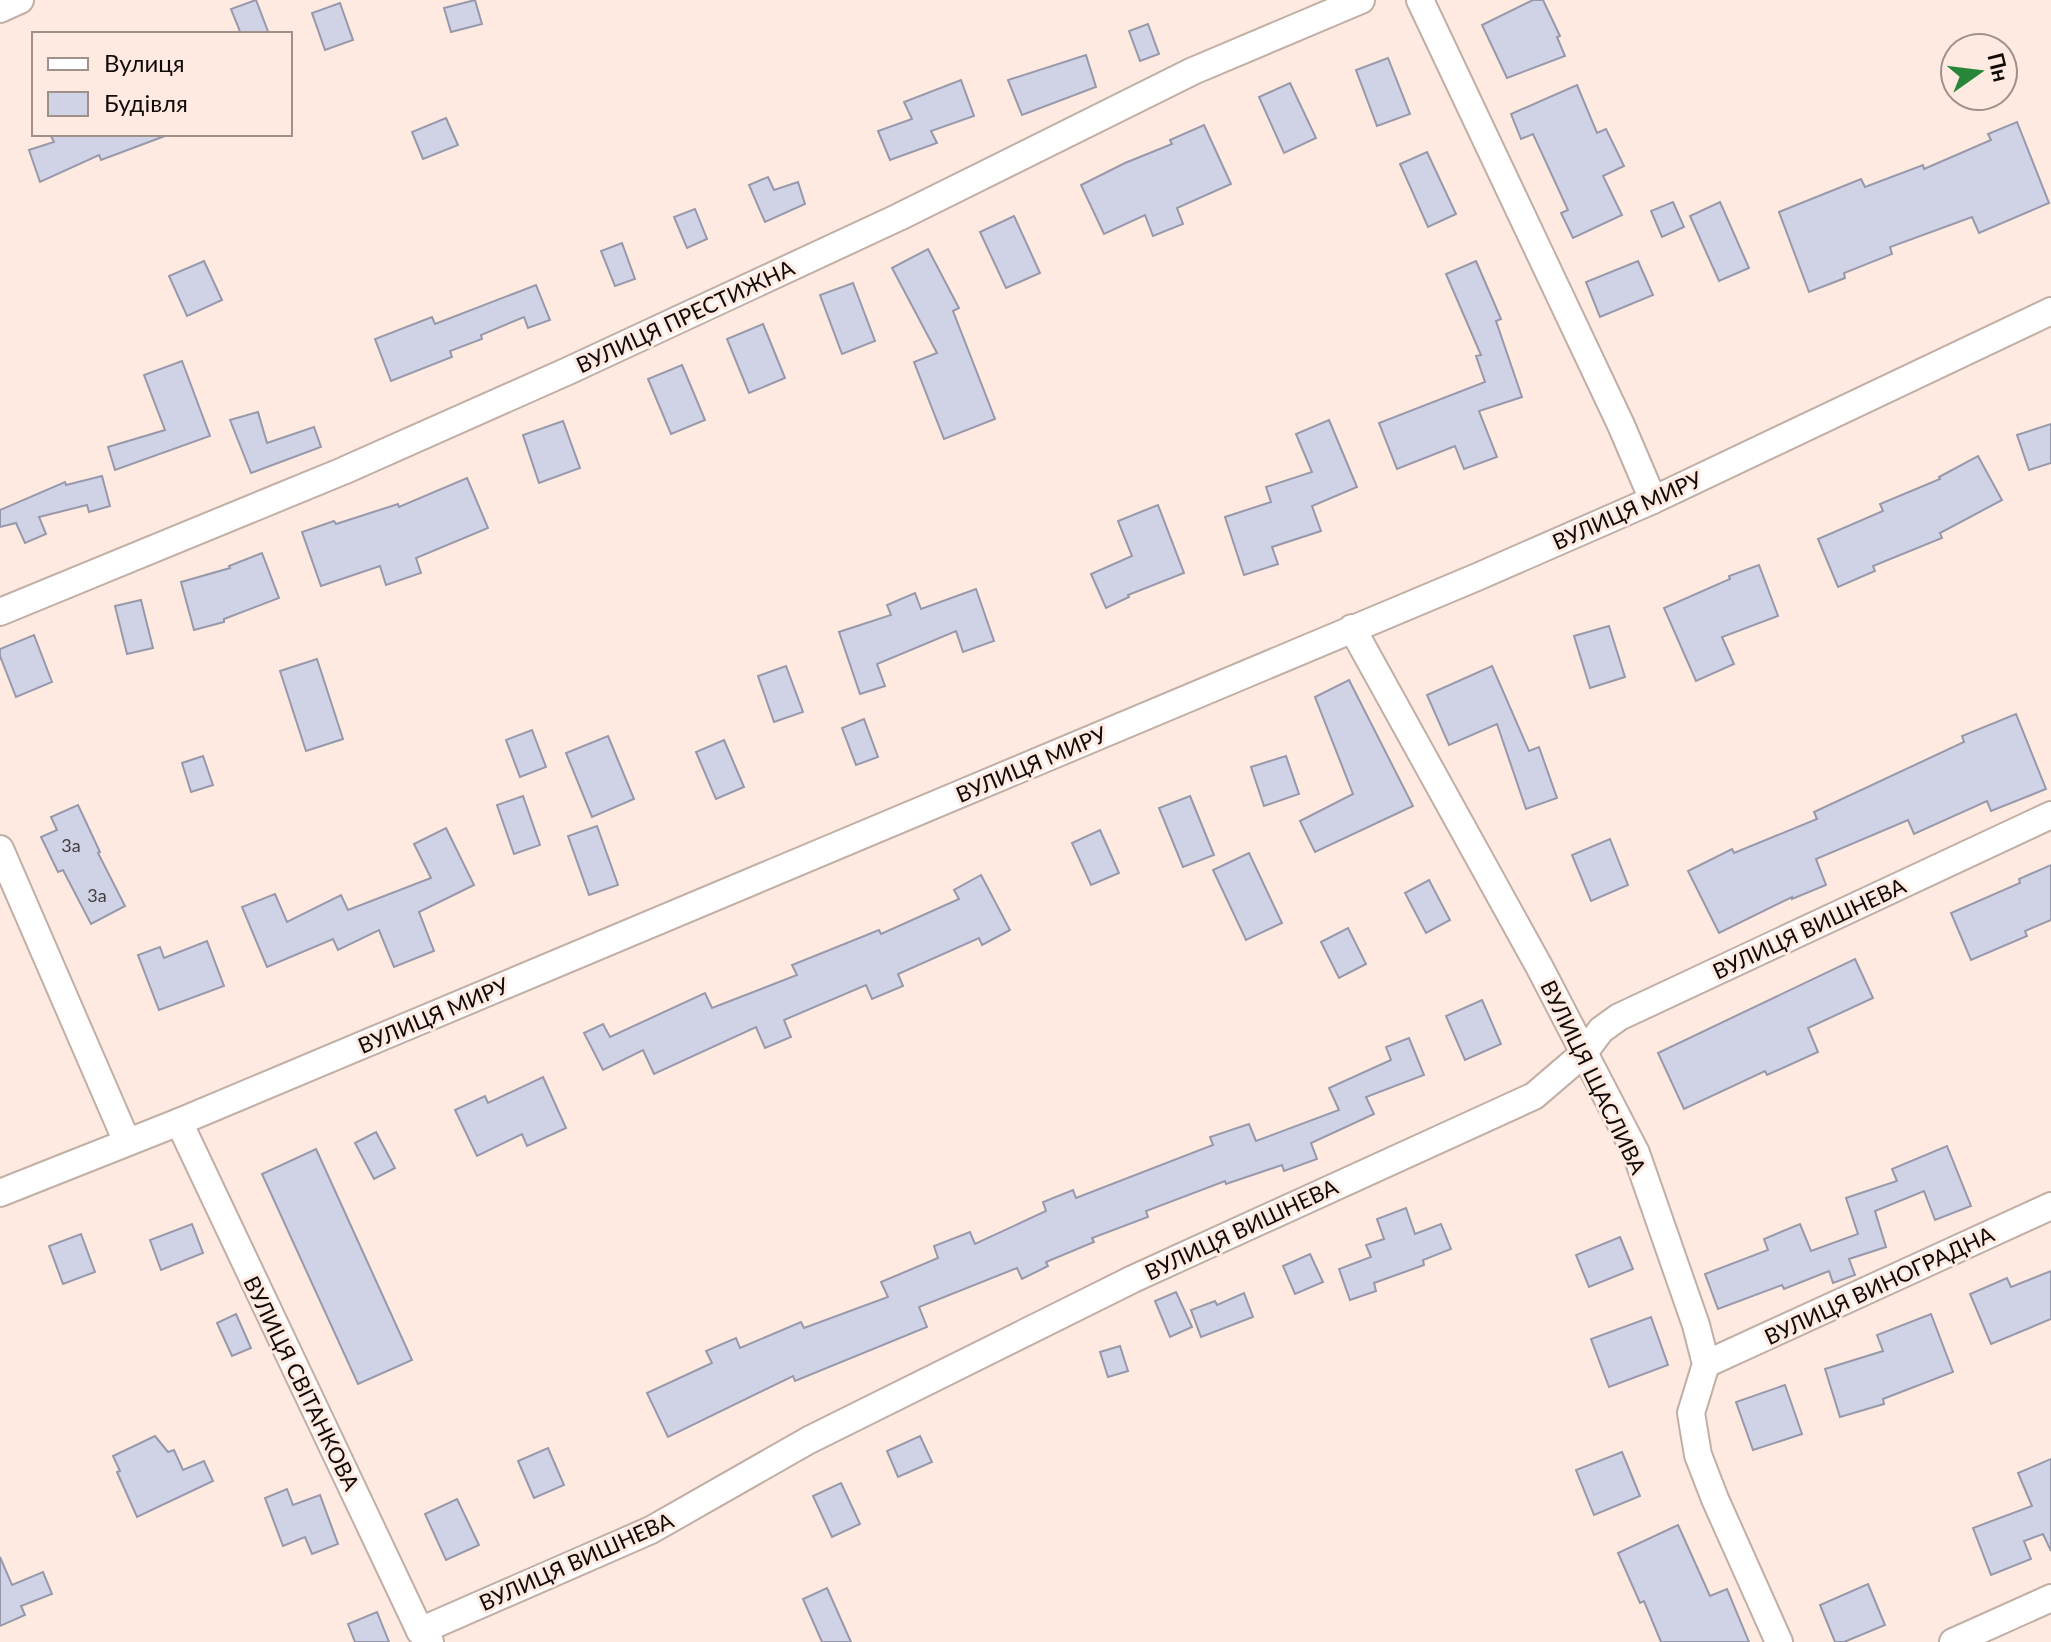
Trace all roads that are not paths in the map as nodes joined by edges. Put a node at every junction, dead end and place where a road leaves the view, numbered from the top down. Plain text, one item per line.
1 (20, 0) edge
2 (1361, 0) edge
3 (1420, 0) edge
4 (0, 9) edge
5 (2051, 311) edge
6 (1653, 500) junction
7 (0, 612) edge
8 (1352, 628) junction
9 (2051, 815) edge
10 (0, 849) edge
11 (1583, 1054) junction
12 (179, 1122) junction
13 (127, 1142) junction
14 (0, 1193) edge
15 (2051, 1206) edge
16 (1706, 1364) junction
17 (2051, 1598) edge
18 (425, 1636) edge
19 (1779, 1642) edge
20 (1953, 1642) edge

1 - 4 street
2 - 7 street, ВУЛИЦЯ ПРЕСТИЖНА
3 - 6 street
5 - 6 street, ВУЛИЦЯ МИРУ
6 - 8 street, ВУЛИЦЯ МИРУ
8 - 11 street, ВУЛИЦЯ ЩАСЛИВА
8 - 12 street, ВУЛИЦЯ МИРУ
9 - 11 street, ВУЛИЦЯ ВИШНЕВА
10 - 13 street
11 - 16 street, ВУЛИЦЯ ЩАСЛИВА
11 - 18 street, ВУЛИЦЯ ВИШНЕВА
12 - 13 street, ВУЛИЦЯ МИРУ
12 - 18 street, ВУЛИЦЯ СВІТАНКОВА
13 - 14 street, ВУЛИЦЯ МИРУ
15 - 16 street, ВУЛИЦЯ ВИНОГРАДНА
16 - 19 street
17 - 20 street

